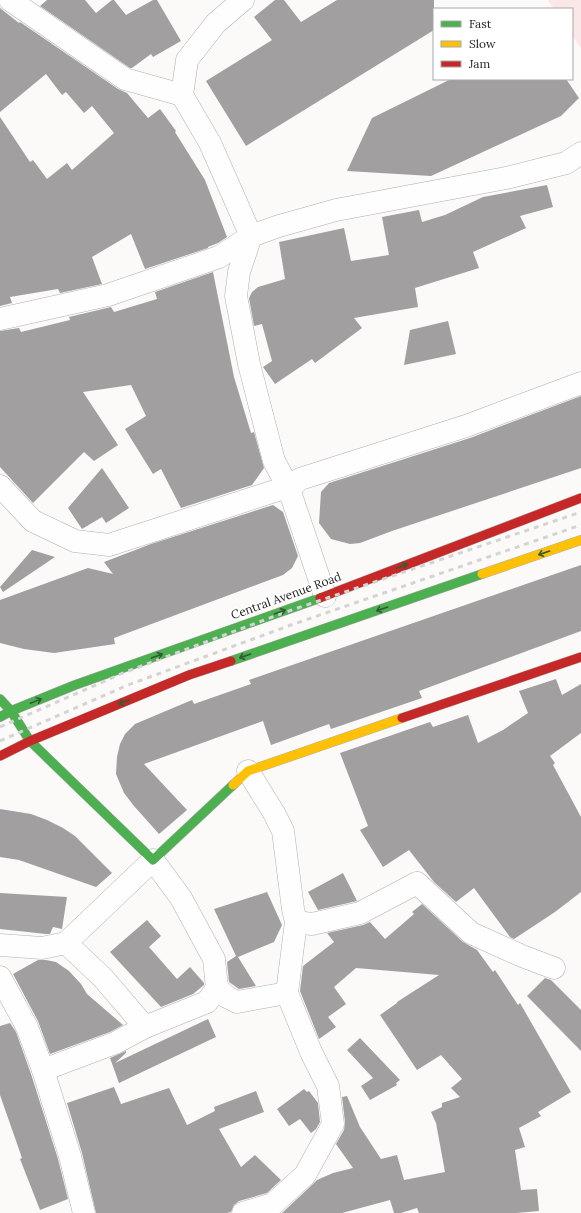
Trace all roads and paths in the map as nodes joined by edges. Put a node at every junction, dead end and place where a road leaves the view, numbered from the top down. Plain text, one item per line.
1 (10, 0) edge
2 (243, 0) edge
3 (182, 95) junction
4 (581, 153) edge
5 (251, 236) junction
6 (0, 319) edge
7 (581, 383) edge
8 (0, 486) edge
9 (288, 488) junction
10 (581, 498) edge
11 (581, 540) edge
12 (324, 596) junction
13 (581, 656) edge
14 (0, 699) edge
15 (11, 711) junction
16 (0, 717) edge
17 (30, 741) junction
18 (0, 756) edge
19 (248, 771) junction
20 (153, 860) junction
21 (296, 922) junction
22 (66, 943) junction
23 (0, 945) edge
24 (554, 968) dead end
25 (0, 977) edge
26 (217, 988) junction
27 (287, 993) junction
28 (145, 1027) junction
29 (43, 1070) junction
30 (252, 1212) edge
31 (84, 1213) edge

1 - 3 street
2 - 3 street
3 - 5 street
4 - 5 street
5 - 6 street
5 - 9 street
7 - 9 street
8 - 9 street
9 - 12 street
12 -> 10 main road, Central Avenue Road
11 -> 17 main road
15 -> 12 main road, Central Avenue Road
13 - 19 main road
14 - 15 main road
15 - 16 main road, Central Avenue Road
15 - 17 main road
17 - 18 main road
17 - 20 main road
19 - 20 main road
19 - 21 street
20 - 22 street
20 - 26 street
21 - 24 street
21 - 27 street
22 - 23 street
22 - 28 street
25 - 29 street
26 - 27 street
26 - 28 street
27 - 30 street
28 - 29 street
29 - 31 street

